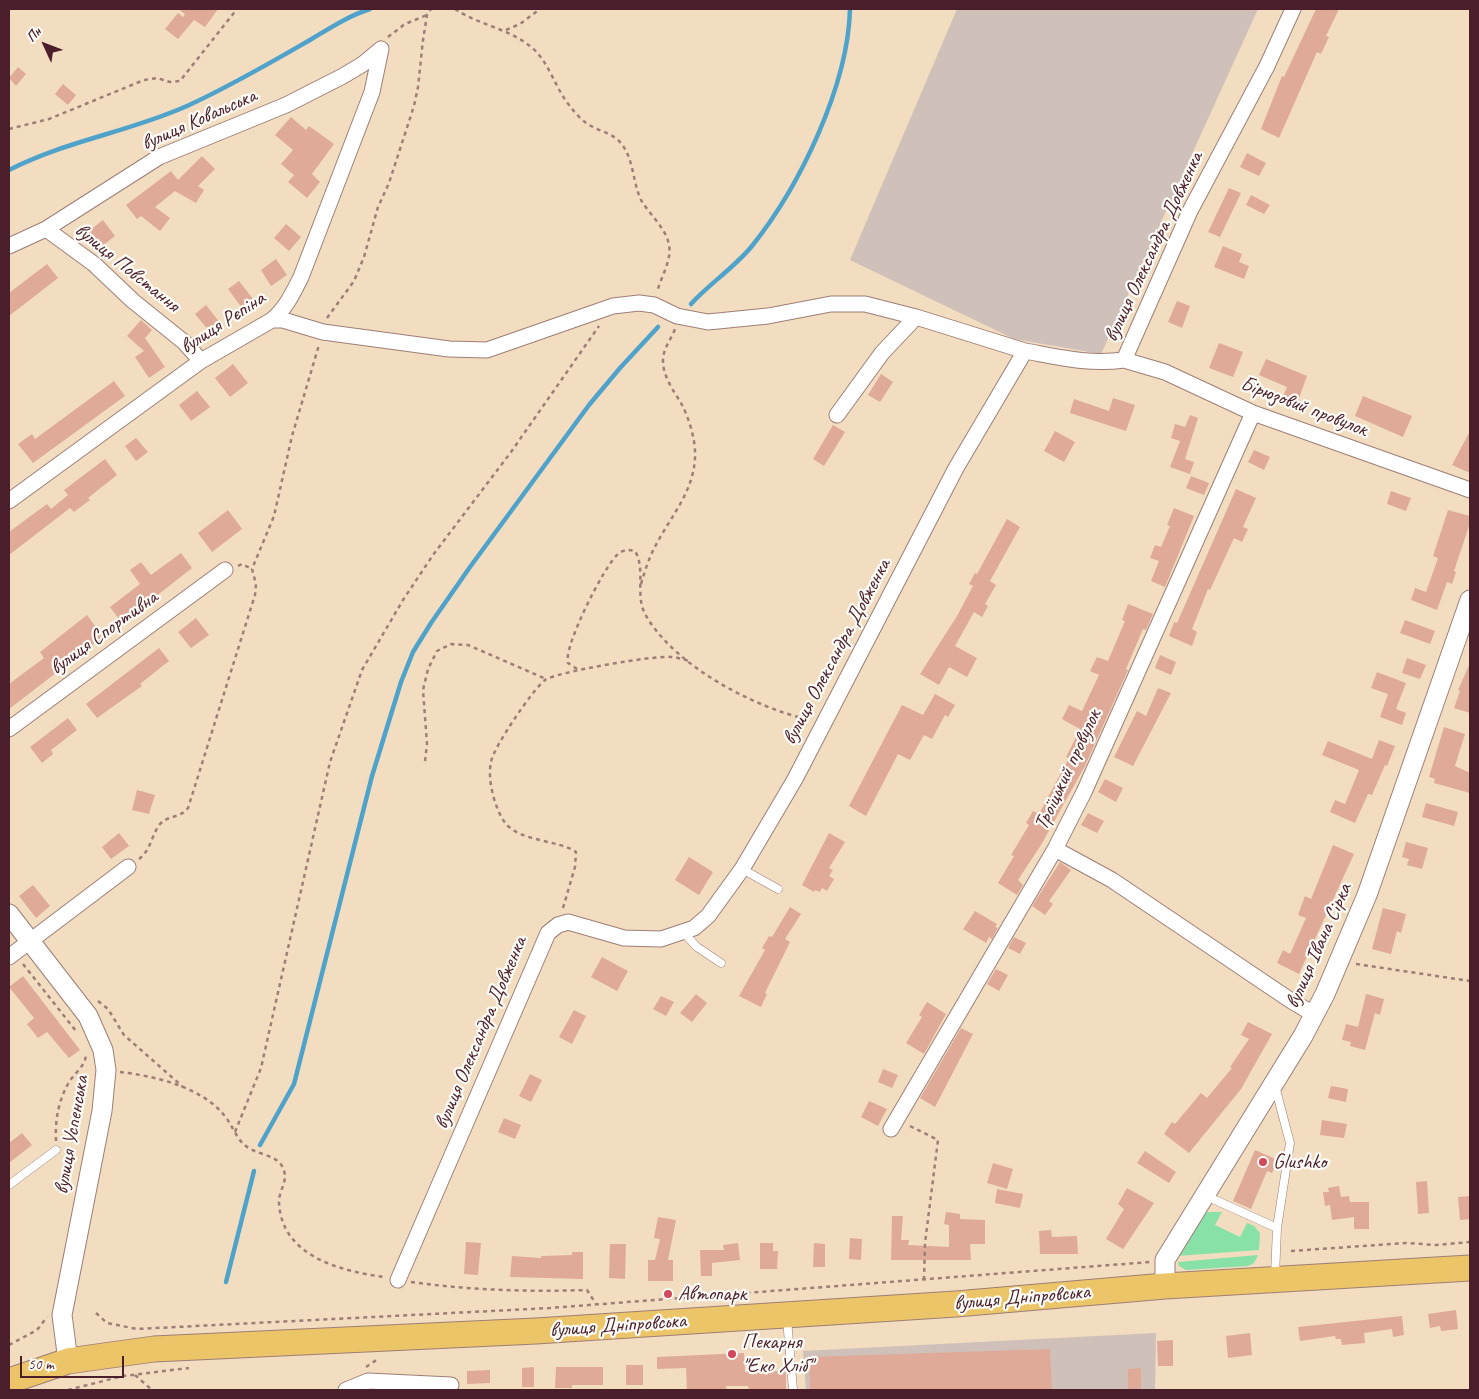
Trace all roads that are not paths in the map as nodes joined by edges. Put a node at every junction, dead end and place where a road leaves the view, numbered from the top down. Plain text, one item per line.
1 (1293, 9) edge
2 (381, 49) joint
3 (46, 230) junction
4 (12, 240) edge
5 (916, 317) junction
6 (272, 320) junction
7 (1025, 351) junction
8 (1124, 360) junction
9 (201, 361) junction
10 (1253, 413) junction
11 (837, 415) dead end
12 (1470, 490) edge
13 (9, 501) edge
14 (225, 570) dead end
15 (1470, 600) edge
16 (9, 729) edge
17 (1055, 849) junction
18 (128, 867) road end
19 (742, 869) junction
20 (778, 889) dead end
21 (9, 914) edge
22 (684, 933) junction
23 (29, 941) junction
24 (11, 955) edge
25 (721, 963) dead end
26 (1315, 1014) junction
27 (1275, 1084) junction
28 (894, 1124) road end
29 (56, 1150) road end
30 (9, 1185) edge
31 (1204, 1195) junction
32 (1277, 1228) junction
33 (1470, 1268) edge
34 (398, 1280) road end
35 (1276, 1280) junction
36 (1165, 1286) junction
37 (787, 1315) junction
38 (68, 1361) junction
39 (9, 1381) edge
40 (451, 1385) dead end
41 (346, 1390) edge
42 (793, 1390) edge

1 - 8 street, вулиця Олександра Довженка
2 - 3 street, вулиця Ковальська
2 - 6 street, вулиця Рєпіна
3 - 4 street, вулиця Ковальська
3 - 9 street, вулиця Повстання
5 - 6 street
5 - 7 street
5 - 11 street
6 - 9 street, вулиця Рєпіна
7 - 8 street, вулиця Олександра Довженка
7 - 19 street, вулиця Олександра Довженка
8 - 10 street, Бірюзовий провулок
9 - 13 street, вулиця Рєпіна
10 - 12 street, Бірюзовий провулок
10 - 17 street, Троїцький провулок
14 - 16 street, вулиця Спортивна
15 - 26 street, вулиця Івана Сірка
17 - 26 street
17 - 28 street, Троїцький провулок
18 - 23 street
19 - 20 lane
19 - 22 street, вулиця Олександра Довженка
21 - 23 street, вулиця Успенська
22 - 25 lane
22 - 34 street, вулиця Олександра Довженка
23 - 24 street
23 - 38 street, вулиця Успенська
26 - 27 street, вулиця Івана Сірка
27 - 31 street, вулиця Івана Сірка
27 - 32 lane
29 - 30 lane
31 - 32 lane
31 - 36 street, вулиця Івана Сірка
32 - 35 lane
33 - 35 highway, вулиця Дніпровська
35 - 36 highway, вулиця Дніпровська
36 - 37 highway, вулиця Дніпровська
37 - 38 highway, вулиця Дніпровська
37 - 42 lane
38 - 39 highway, вулиця Дніпровська
40 - 41 street

